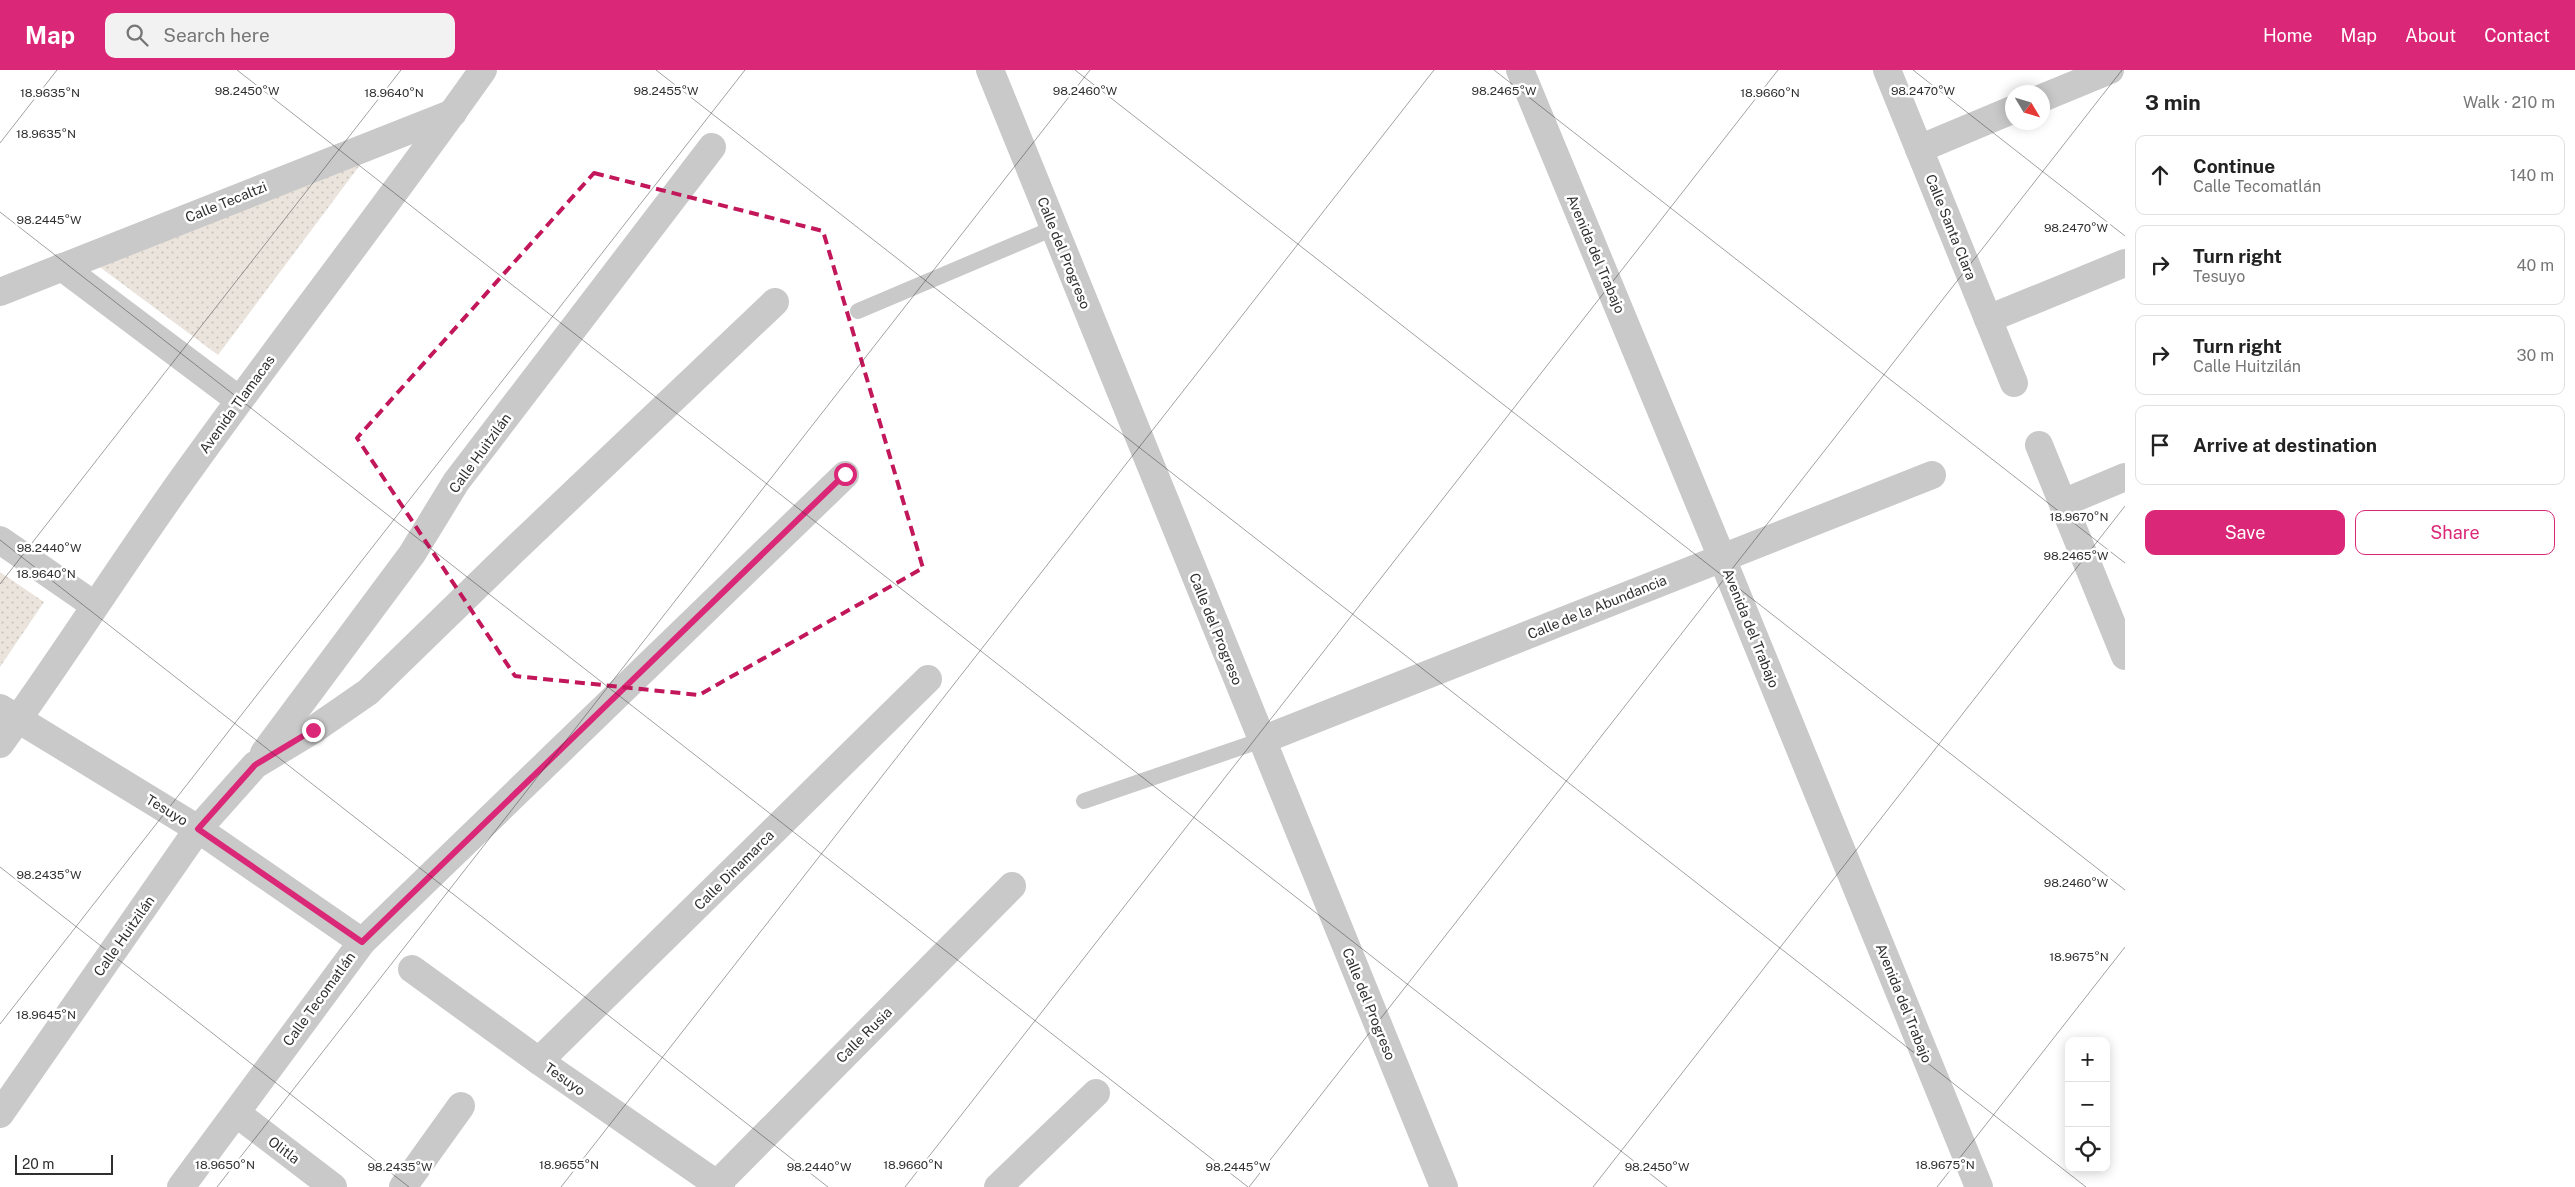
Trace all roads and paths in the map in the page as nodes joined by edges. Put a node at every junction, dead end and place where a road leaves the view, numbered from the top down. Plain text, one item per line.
1 (482, 70) edge
2 (990, 70) edge
3 (1520, 70) edge
4 (1887, 70) edge
5 (2110, 70) edge
6 (2050, 95) edge
7 (453, 113) junction
8 (2005, 113) edge
9 (712, 147) dead end
10 (1919, 148) junction
11 (1054, 228) junction
12 (2125, 263) edge
13 (62, 267) junction
14 (0, 292) edge
15 (775, 302) dead end
16 (858, 311) dead end
17 (1988, 319) junction
18 (2014, 383) dead end
19 (239, 400) junction
20 (2040, 445) dead end
21 (845, 474) dead end
22 (1932, 475) dead end
23 (2125, 477) edge
24 (2063, 503) junction
25 (0, 540) edge
26 (1722, 558) junction
27 (94, 605) junction
28 (2125, 656) edge
29 (928, 679) dead end
30 (9, 713) edge
31 (1262, 740) junction
32 (0, 744) edge
33 (255, 765) junction
34 (1084, 801) dead end
35 (198, 829) junction
36 (1012, 886) dead end
37 (362, 942) junction
38 (412, 969) dead end
39 (539, 1061) junction
40 (1096, 1093) dead end
41 (461, 1106) dead end
42 (236, 1113) junction
43 (0, 1114) edge
44 (719, 1186) edge
45 (181, 1187) edge
46 (333, 1187) edge
47 (403, 1187) edge
48 (998, 1187) edge
49 (1444, 1187) edge
50 (1979, 1187) edge

1 - 7 street, Avenida Tlamacas
2 - 11 street, Calle del Progreso
3 - 26 street, Avenida del Trabajo
4 - 10 street, Calle Santa Clara
5 - 6 street
7 - 13 street, Calle Tecaltzi
7 - 19 street, Avenida Tlamacas
8 - 10 street
9 - 33 street, Calle Huitzilán
10 - 17 street, Calle Santa Clara
11 - 16 lane
11 - 31 street, Calle del Progreso
12 - 17 street
13 - 14 street, Calle Tecaltzi
13 - 19 street
15 - 33 street, Calle Huitzilán
17 - 18 street, Calle Santa Clara
19 - 27 street, Avenida Tlamacas
20 - 24 street
21 - 37 street, Calle Tecomatlán
22 - 26 street, Calle de la Abundancia
23 - 24 street
24 - 28 street
25 - 27 street
26 - 31 street, Calle de la Abundancia
26 - 50 street, Avenida del Trabajo
27 - 30 street, Avenida Tlamacas
29 - 39 street, Calle Dinamarca
30 - 32 street, Avenida Tlamacas
30 - 35 street, Tesuyo
31 - 34 lane
31 - 49 street, Calle del Progreso
33 - 35 street, Calle Huitzilán
35 - 37 street, Tesuyo
35 - 43 street, Calle Huitzilán
36 - 44 street, Calle Rusia
37 - 42 street, Calle Tecomatlán
38 - 39 street, Tesuyo
39 - 44 street, Tesuyo
40 - 48 street
41 - 47 street
42 - 45 street, Calle Tecomatlán
42 - 46 street, Olitla

